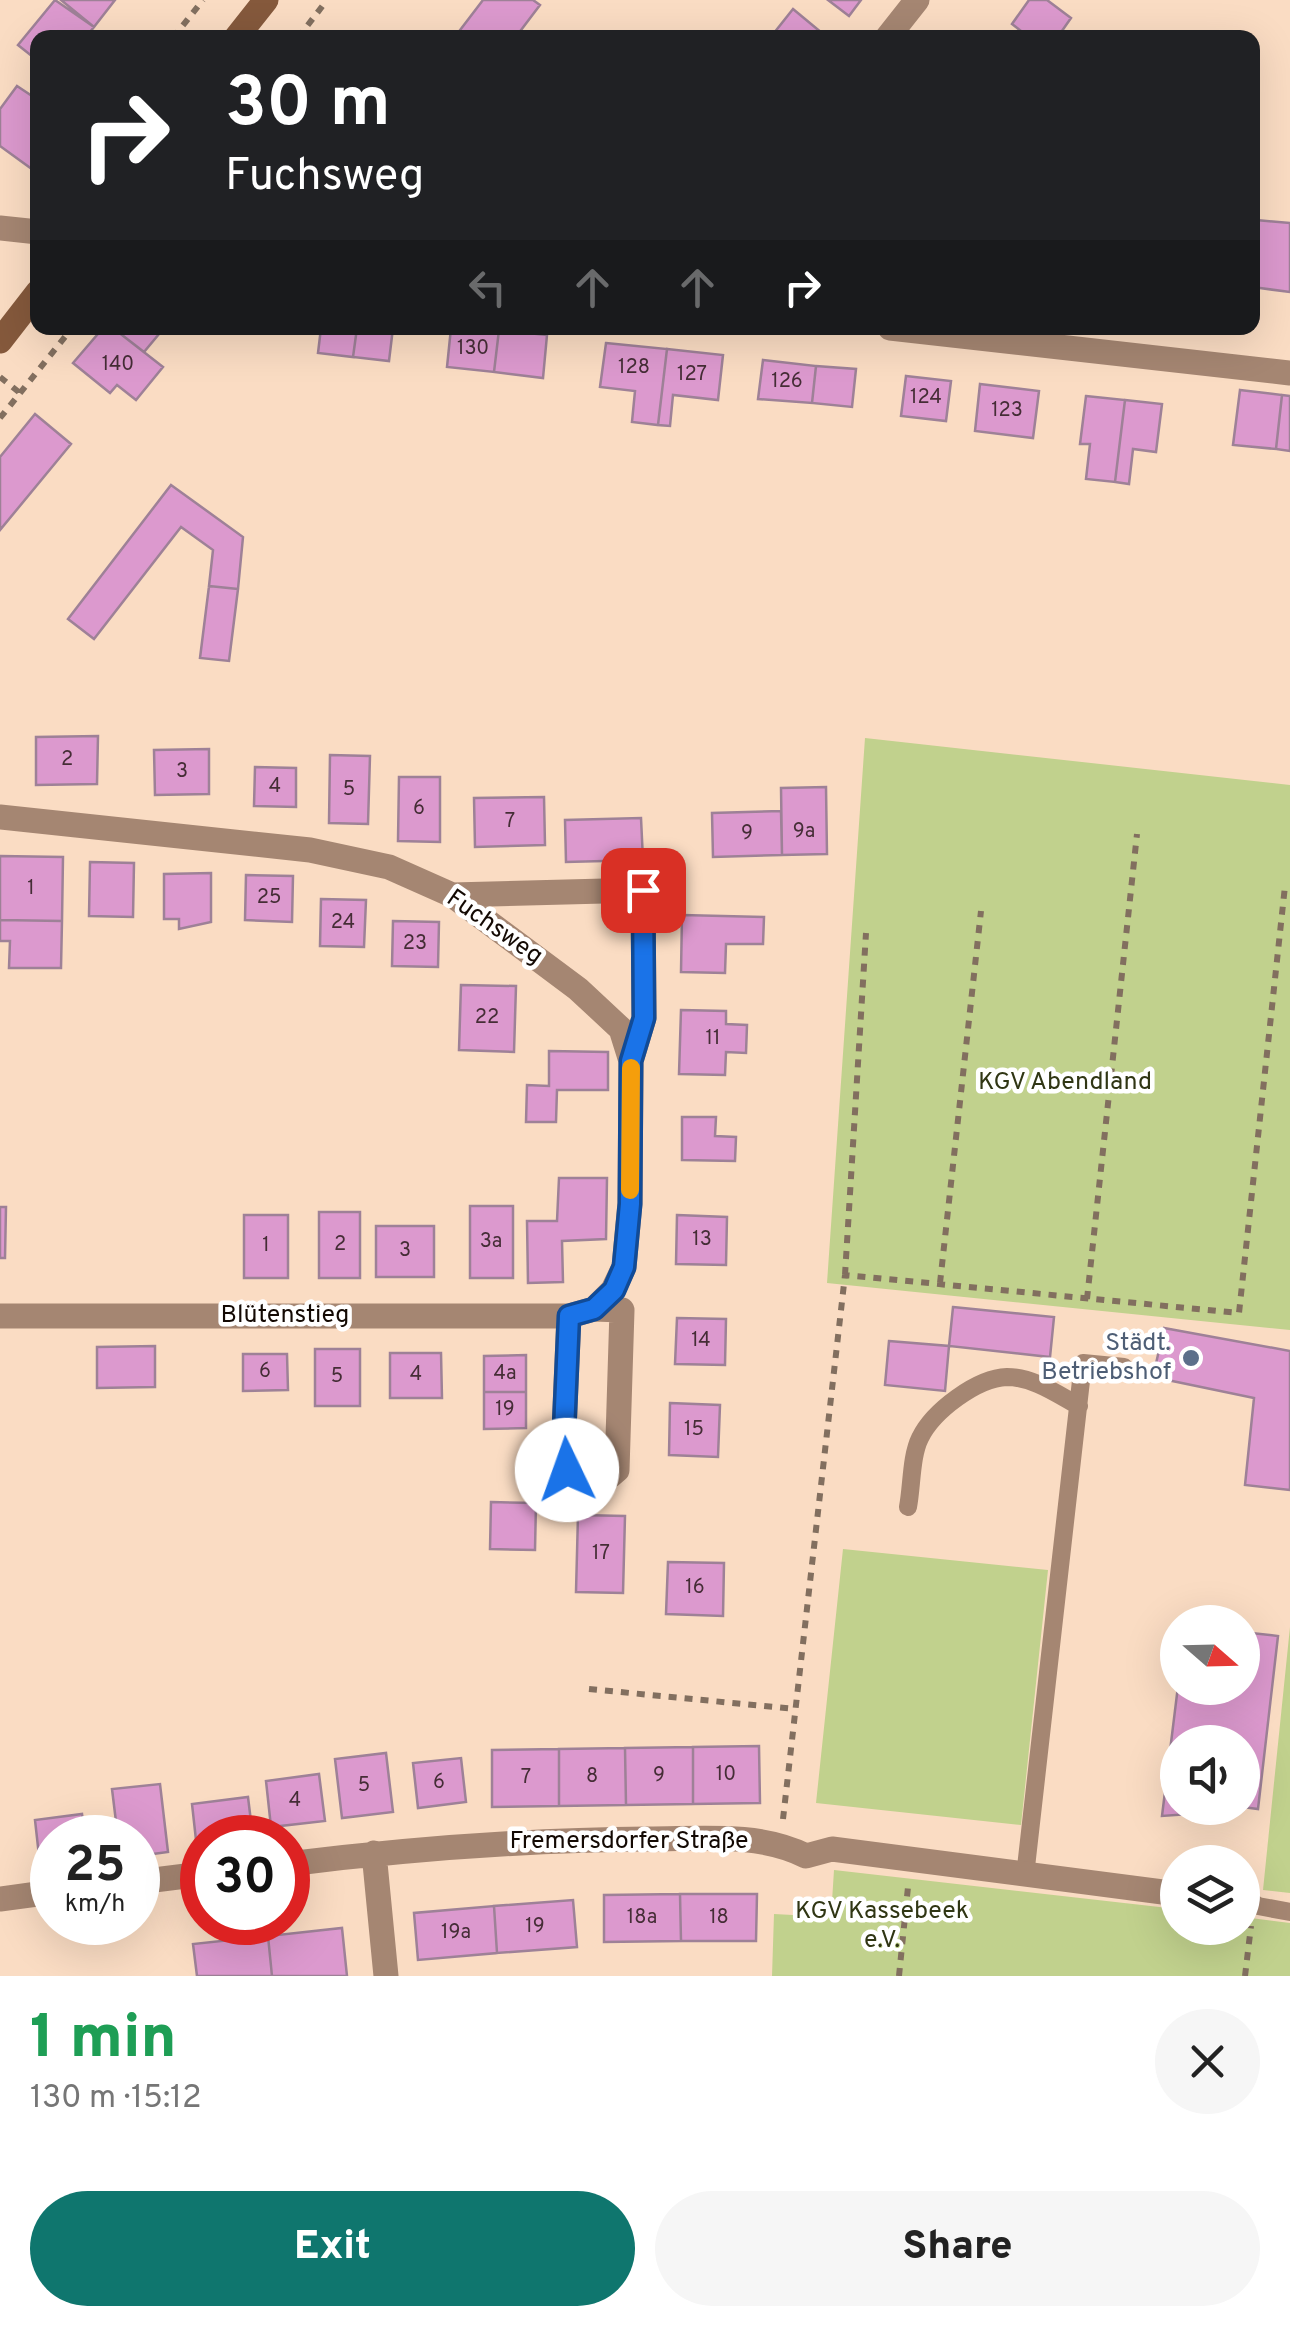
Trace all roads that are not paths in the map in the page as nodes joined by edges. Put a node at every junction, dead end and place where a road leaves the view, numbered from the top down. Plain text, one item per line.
1 (266, 0) edge
2 (917, 0) edge
3 (242, 30) edge
4 (894, 30) edge
5 (0, 228) edge
6 (30, 231) edge
7 (30, 302) edge
8 (952, 335) edge
9 (0, 341) edge
10 (1290, 373) edge
11 (0, 817) edge
12 (452, 895) junction
13 (631, 1061) junction
14 (582, 1313) junction
15 (0, 1316) edge
16 (1124, 1368) dead end
17 (1078, 1406) junction
18 (908, 1507) dead end
19 (374, 1854) junction
20 (310, 1861) edge
21 (1025, 1876) junction
22 (1160, 1892) edge
23 (30, 1895) edge
24 (0, 1898) edge
25 (1260, 1904) edge
26 (1290, 1912) edge
27 (386, 1976) edge

1 - 3 street
2 - 4 street
5 - 6 street
7 - 9 street
8 - 10 street
11 - 12 street, Fuchsweg
12 - 13 street, Fuchsweg
12 - 13 street
13 - 14 street, Fuchsweg
14 - 14 street
14 - 15 street, Blütenstieg
16 - 17 lane
17 - 18 lane
17 - 21 lane
19 - 20 street, Fremersdorfer Straße
19 - 21 street, Fremersdorfer Straße
19 - 27 street
21 - 22 street, Fremersdorfer Straße
23 - 24 street
25 - 26 lane

